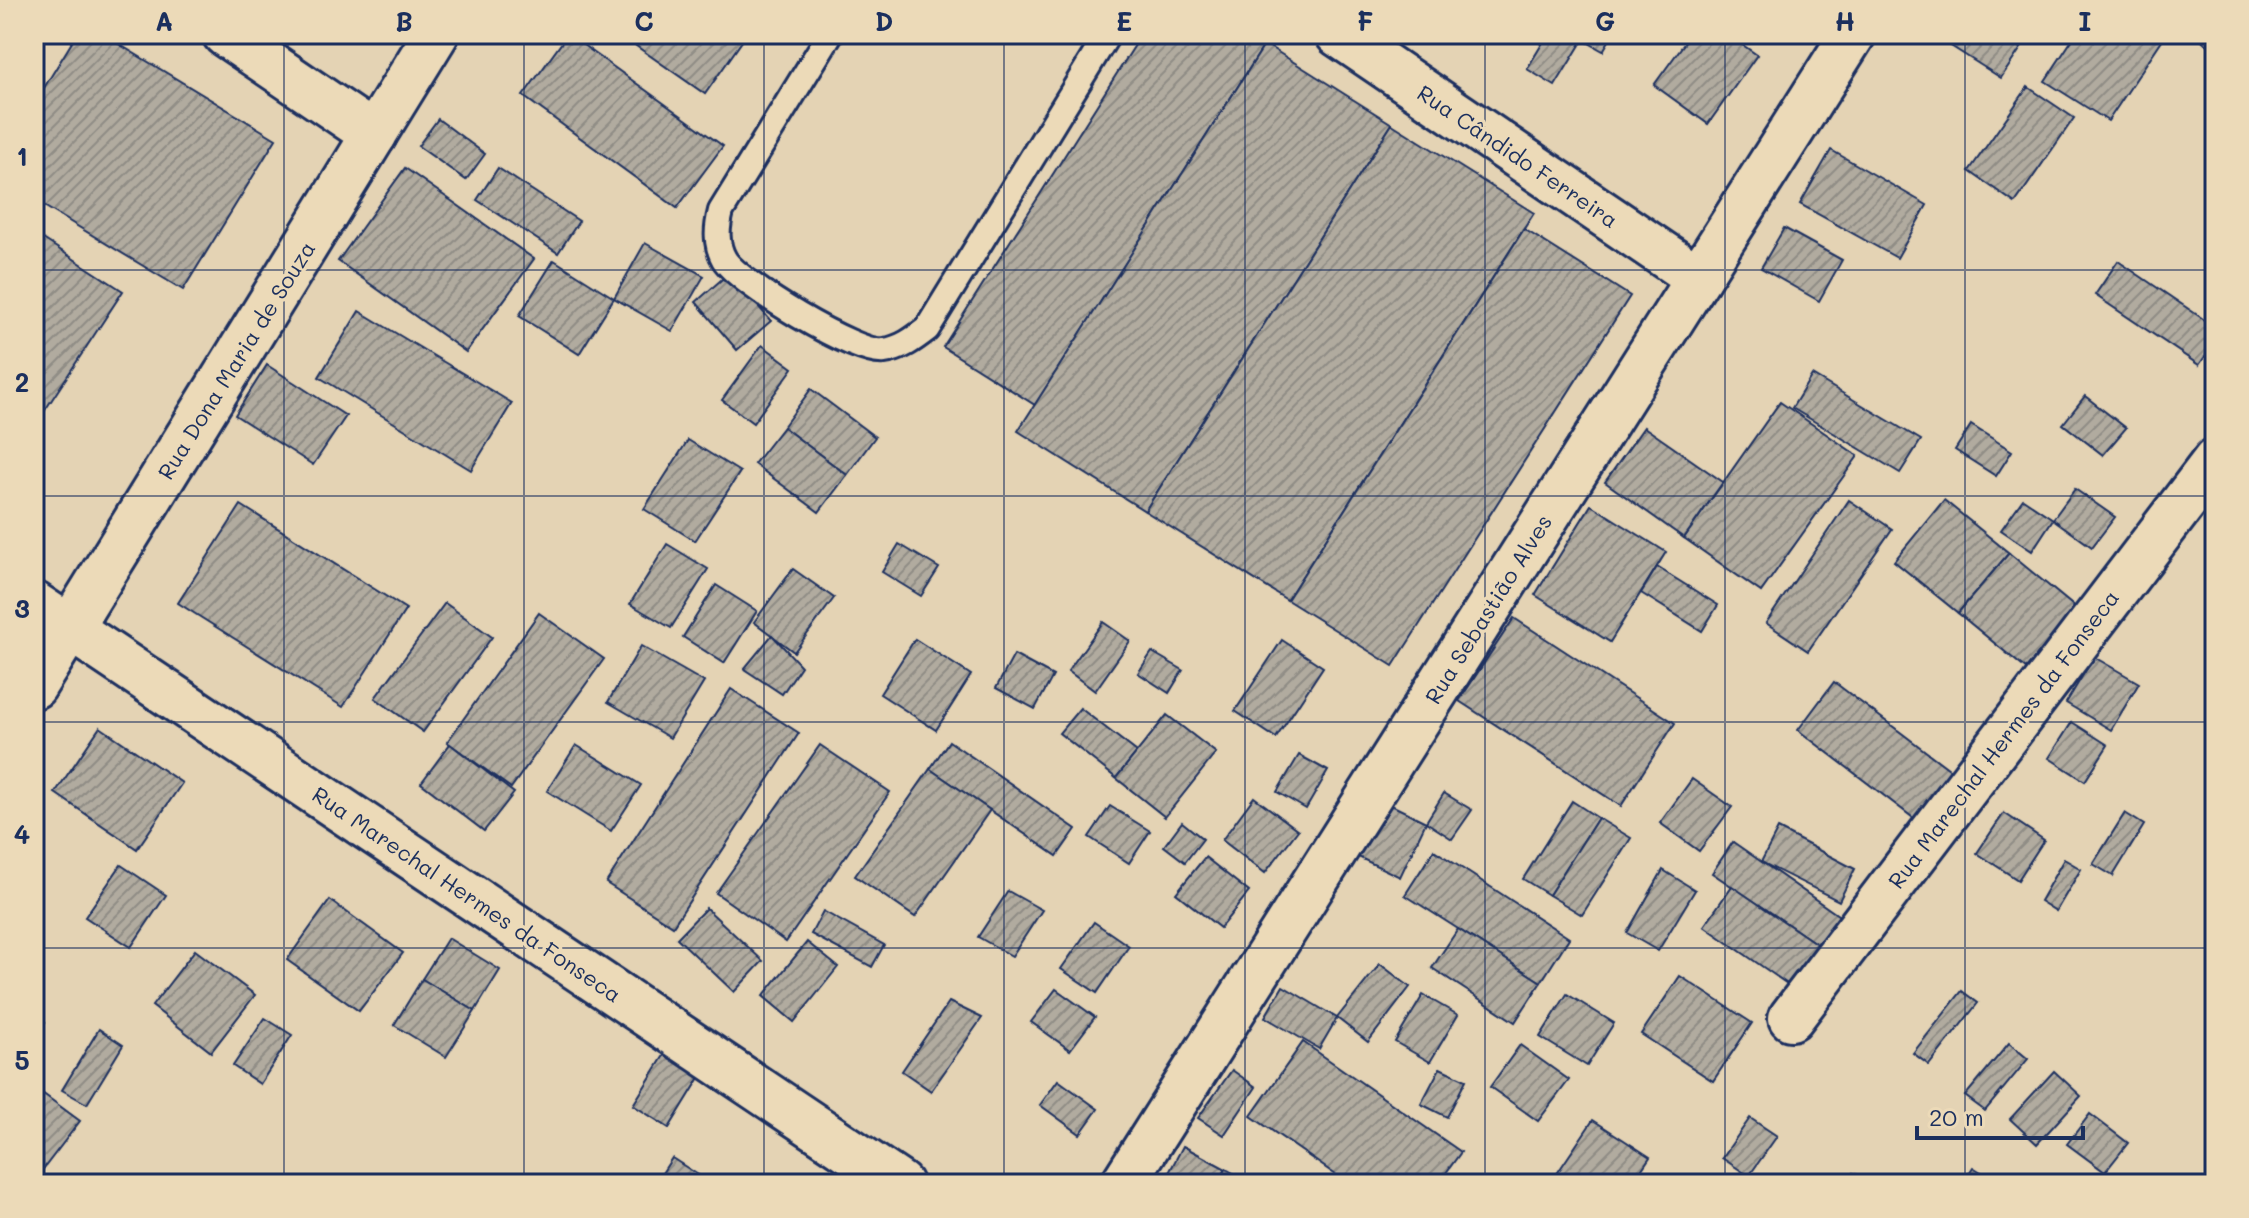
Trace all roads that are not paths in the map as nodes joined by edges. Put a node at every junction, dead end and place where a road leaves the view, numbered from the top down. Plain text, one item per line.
1 (225, 34) edge
2 (436, 34) edge
3 (830, 34) edge
4 (1108, 34) edge
5 (1338, 34) edge
6 (1853, 34) edge
7 (374, 135) junction
8 (1698, 278) junction
9 (2215, 461) edge
10 (34, 604) edge
11 (71, 628) junction
12 (34, 686) edge
13 (1791, 1018) dead end
14 (900, 1184) edge
15 (1123, 1184) edge

1 - 7 street
2 - 7 street, Rua Dona Maria de Souza
3 - 4 lane
5 - 8 street, Rua Cândido Ferreira
6 - 8 street, Rua Sebastião Alves
7 - 11 street, Rua Dona Maria de Souza
8 - 15 street, Rua Sebastião Alves
9 - 13 street, Rua Marechal Hermes da Fonseca
10 - 11 street, Rua Marechal Hermes da Fonseca
11 - 12 street, Rua Dona Maria de Souza
11 - 14 street, Rua Marechal Hermes da Fonseca

